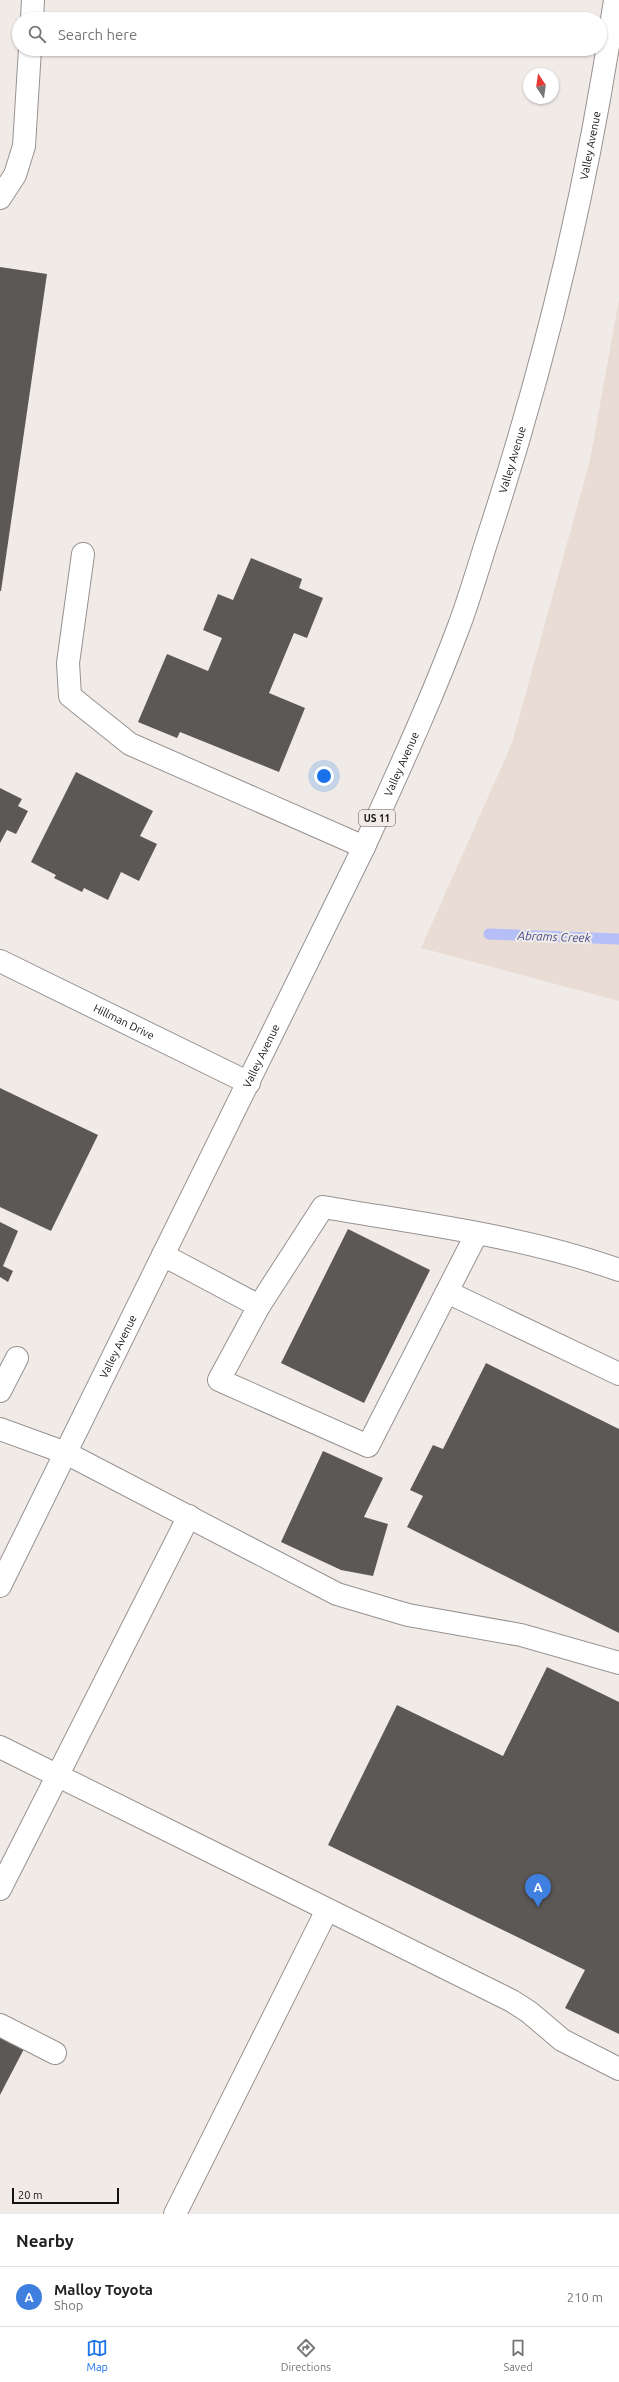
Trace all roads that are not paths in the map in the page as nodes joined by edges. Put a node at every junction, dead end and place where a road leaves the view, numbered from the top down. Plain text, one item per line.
1 (33, 0) edge
2 (615, 0) edge
3 (32, 12) edge
4 (607, 51) edge
5 (30, 56) edge
6 (606, 56) edge
7 (0, 198) edge
8 (84, 554) dead end
9 (364, 847) junction
10 (0, 961) edge
11 (249, 1083) junction
12 (477, 1233) junction
13 (163, 1255) junction
14 (619, 1270) edge
15 (447, 1292) junction
16 (259, 1306) junction
17 (17, 1358) dead end
18 (619, 1374) edge
19 (0, 1391) edge
20 (0, 1429) edge
21 (66, 1452) junction
22 (189, 1516) junction
23 (0, 1586) edge
24 (619, 1662) edge
25 (0, 1747) edge
26 (58, 1777) junction
27 (0, 1889) edge
28 (327, 1910) junction
29 (0, 2025) edge
30 (55, 2053) dead end
31 (619, 2069) edge
32 (175, 2214) edge

1 - 3 main road
2 - 4 main road, Valley Avenue / US 11
5 - 7 main road
6 - 9 main road, Valley Avenue / US 11
8 - 9 main road
9 - 11 main road, Valley Avenue / US 11
10 - 11 main road, Hillman Drive
11 - 13 main road, Valley Avenue / US 11
12 - 14 main road
12 - 15 main road
12 - 16 main road
13 - 16 main road
13 - 21 main road, Valley Avenue / US 11
15 - 16 main road
15 - 18 main road
17 - 19 main road
20 - 21 main road
21 - 22 main road
21 - 23 main road, Valley Avenue / US 11
22 - 24 main road
22 - 26 main road
25 - 26 main road
26 - 27 main road
26 - 28 main road
28 - 31 main road
28 - 32 main road
29 - 30 main road

